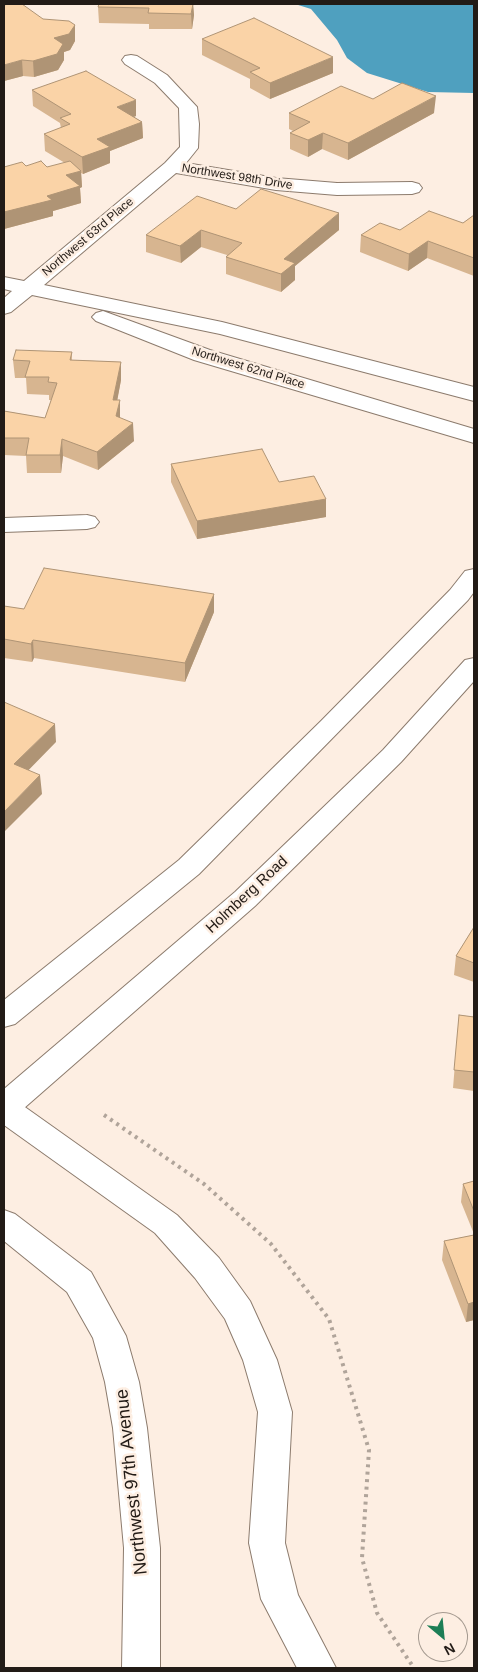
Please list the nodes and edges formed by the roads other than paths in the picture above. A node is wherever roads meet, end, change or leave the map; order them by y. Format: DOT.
graph roads {
  1 [pos="131,60"];
  2 [pos="172,167"];
  3 [pos="412,188"];
  4 [pos="4,283"];
  5 [pos="27,287"];
  6 [pos="4,308"];
  7 [pos="474,394"];
  8 [pos="474,436"];
  9 [pos="87,522"];
  10 [pos="4,525"];
  11 [pos="474,576"];
  12 [pos="474,666"];
  13 [pos="4,1016"];
  14 [pos="4,1108"];
  15 [pos="4,1223"];
  16 [pos="141,1668"];
  17 [pos="317,1668"];
  1 -- 2 [label="street, Northwest 98th Drive"];
  2 -- 3 [label="street, Northwest 98th Drive"];
  2 -- 5 [label="street, Northwest 63rd Place"];
  4 -- 5 [label="street, Northwest 62nd Place"];
  5 -- 6 [label="street, Northwest 63rd Place"];
  5 -- 7 [label="street, Northwest 62nd Place"];
  5 -- 8 [label="street, Northwest 62nd Place"];
  9 -- 10 [label="street"];
  11 -- 13 [label="street"];
  12 -- 14 [label="street, Holmberg Road"];
  14 -- 17 [label="street"];
  15 -- 16 [label="street, Northwest 97th Avenue"];
}
